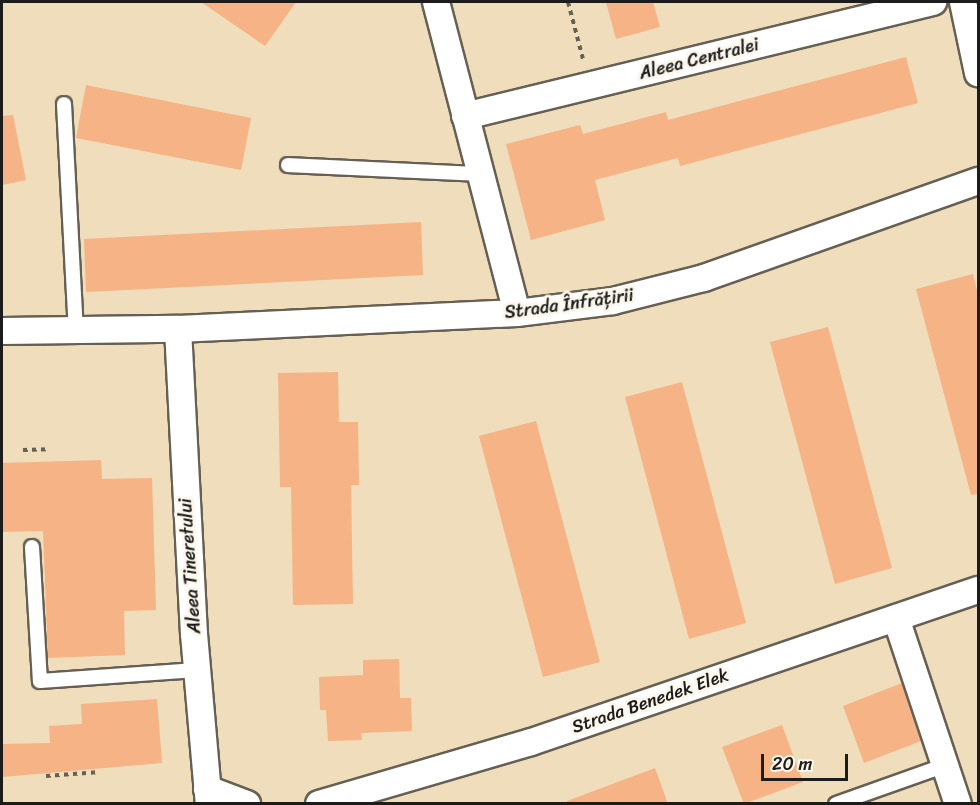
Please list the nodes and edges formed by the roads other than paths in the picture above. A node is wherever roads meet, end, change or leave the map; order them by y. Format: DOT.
graph roads {
  1 [pos="436,2"];
  2 [pos="933,2"];
  3 [pos="963,2"];
  4 [pos="978,73"];
  5 [pos="64,104"];
  6 [pos="465,116"];
  7 [pos="288,165"];
  8 [pos="480,174"];
  9 [pos="978,181"];
  10 [pos="517,313"];
  11 [pos="178,329"];
  12 [pos="2,331"];
  13 [pos="76,331"];
  14 [pos="32,547"];
  15 [pos="978,590"];
  16 [pos="896,618"];
  17 [pos="197,670"];
  18 [pos="946,765"];
  19 [pos="208,796"];
  20 [pos="247,804"];
  21 [pos="319,804"];
  22 [pos="836,804"];
  23 [pos="958,804"];
  1 -- 6 [label="street"];
  2 -- 6 [label="street, Aleea Centralei"];
  3 -- 4 [label="street"];
  5 -- 13 [label="lane"];
  6 -- 8 [label="street"];
  7 -- 8 [label="lane"];
  8 -- 10 [label="street"];
  9 -- 10 [label="street, Strada Înfrățirii"];
  10 -- 11 [label="street, Strada Înfrățirii"];
  11 -- 13 [label="street, Strada Înfrățirii"];
  11 -- 17 [label="street, Aleea Tineretului"];
  12 -- 13 [label="street, Strada Înfrățirii"];
  14 -- 17 [label="lane"];
  15 -- 16 [label="street, Strada Benedek Elek"];
  16 -- 18 [label="street"];
  16 -- 21 [label="street, Strada Benedek Elek"];
  17 -- 19 [label="street, Aleea Tineretului"];
  18 -- 22 [label="lane"];
  18 -- 23 [label="street"];
  19 -- 20 [label="street"];
}
